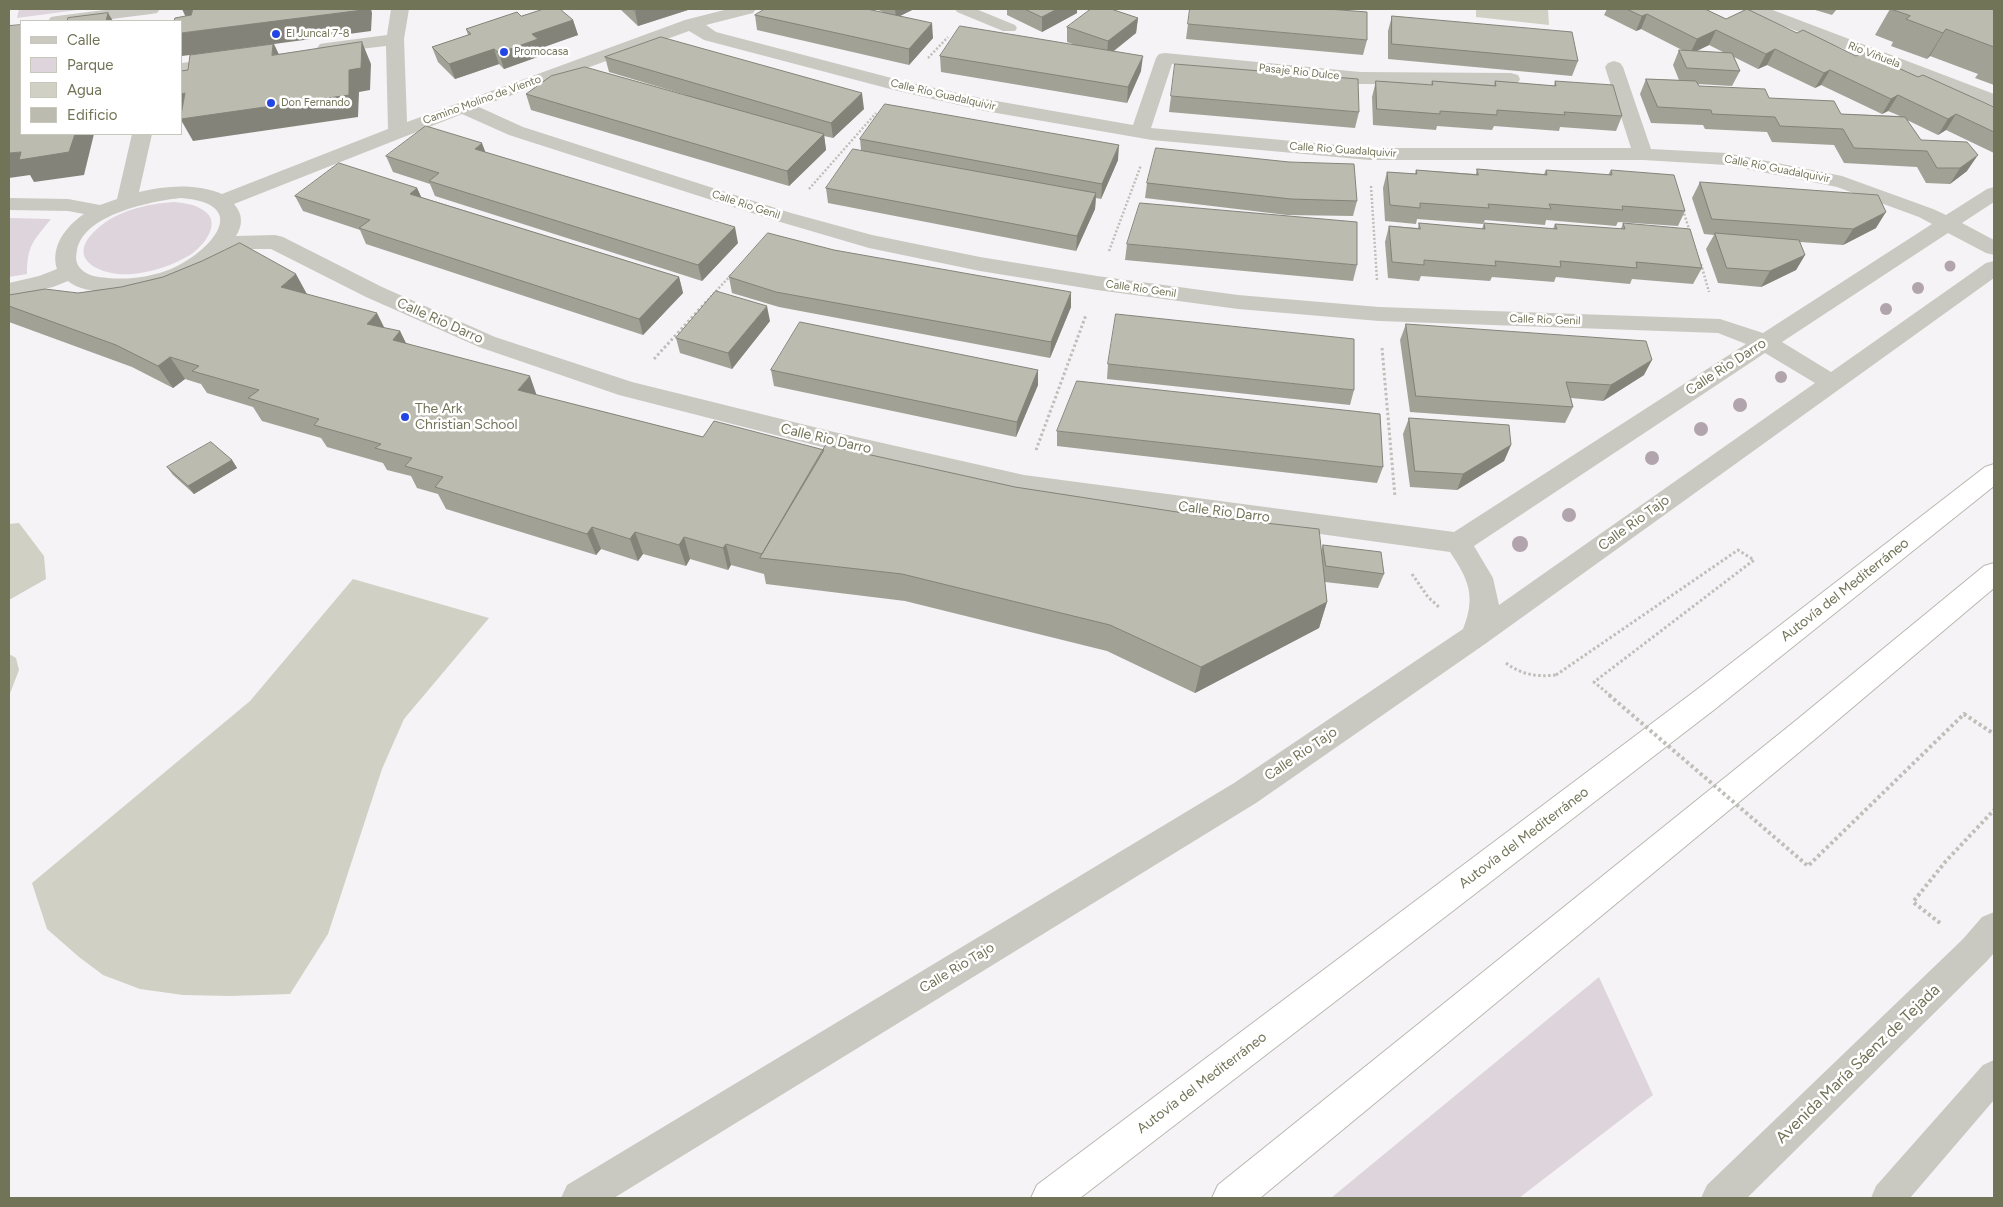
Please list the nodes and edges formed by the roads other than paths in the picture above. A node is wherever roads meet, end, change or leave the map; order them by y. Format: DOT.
graph roads {
  1 [pos="400,9"];
  2 [pos="747,9"];
  3 [pos="963,9"];
  4 [pos="1755,9"];
  5 [pos="161,11"];
  6 [pos="67,20"];
  7 [pos="691,24"];
  8 [pos="1009,28"];
  9 [pos="395,38"];
  10 [pos="314,50"];
  11 [pos="238,61"];
  12 [pos="1614,67"];
  13 [pos="182,69"];
  14 [pos="1511,79"];
  15 [pos="1994,100"];
  16 [pos="462,107"];
  17 [pos="398,132"];
  18 [pos="1140,132"];
  19 [pos="142,135"];
  20 [pos="1643,154"];
  21 [pos="1994,193"];
  22 [pos="126,202"];
  23 [pos="222,202"];
  24 [pos="9,204"];
  25 [pos="103,212"];
  26 [pos="1946,224"];
  27 [pos="222,243"];
  28 [pos="1994,248"];
  29 [pos="1994,268"];
  30 [pos="69,272"];
  31 [pos="9,290"];
  32 [pos="1764,342"];
  33 [pos="1831,382"];
  34 [pos="1994,473"];
  35 [pos="1458,543"];
  36 [pos="1994,572"];
  37 [pos="1475,636"];
  38 [pos="1985,939"];
  39 [pos="1994,1076"];
  40 [pos="580,1198"];
  41 [pos="1050,1198"];
  42 [pos="1231,1198"];
  43 [pos="1720,1198"];
  44 [pos="1888,1198"];
  1 -- 9 [label="street"];
  2 -- 7 [label="street, Camino Molino de Viento"];
  3 -- 8 [label="lane"];
  4 -- 15 [label="street, Rio Viñuela"];
  5 -- 6 [label="street"];
  7 -- 16 [label="street, Camino Molino de Viento"];
  7 -- 18 [label="street, Calle Rio Guadalquivir"];
  9 -- 10 [label="street"];
  9 -- 17 [label="street"];
  11 -- 13 [label="street"];
  12 -- 20 [label="street"];
  14 -- 18 [label="street, Pasaje Rio Dulce"];
  16 -- 17 [label="street, Camino Molino de Viento"];
  16 -- 32 [label="street, Calle Rio Genil"];
  17 -- 23 [label="street, Camino Molino de Viento"];
  18 -- 20 [label="street, Calle Rio Guadalquivir"];
  19 -- 22 [label="street"];
  20 -- 26 [label="street, Calle Rio Guadalquivir"];
  21 -- 26 [label="street, Calle Rio Darro"];
  22 -- 23 [label="street"];
  22 -- 25 [label="street"];
  23 -- 27 [label="street"];
  24 -- 25 [label="street"];
  25 -- 30 [label="street"];
  26 -- 28 [label="street, Calle Rio Guadalquivir"];
  26 -- 32 [label="street, Calle Rio Darro"];
  27 -- 30 [label="street"];
  27 -- 35 [label="street, Calle Rio Darro"];
  29 -- 33 [label="street, Calle Rio Tajo"];
  30 -- 31 [label="street"];
  32 -- 33 [label="street, Calle Rio Genil"];
  32 -- 35 [label="street, Calle Rio Darro"];
  33 -- 37 [label="street, Calle Rio Tajo"];
  34 -- 41 [label="highway, Autovía del Mediterráneo"];
  35 -- 37 [label="street"];
  36 -- 42 [label="highway"];
  37 -- 40 [label="street, Calle Rio Tajo"];
  38 -- 43 [label="street, Avenida María Sáenz de Tejada"];
  39 -- 44 [label="lane"];
}
